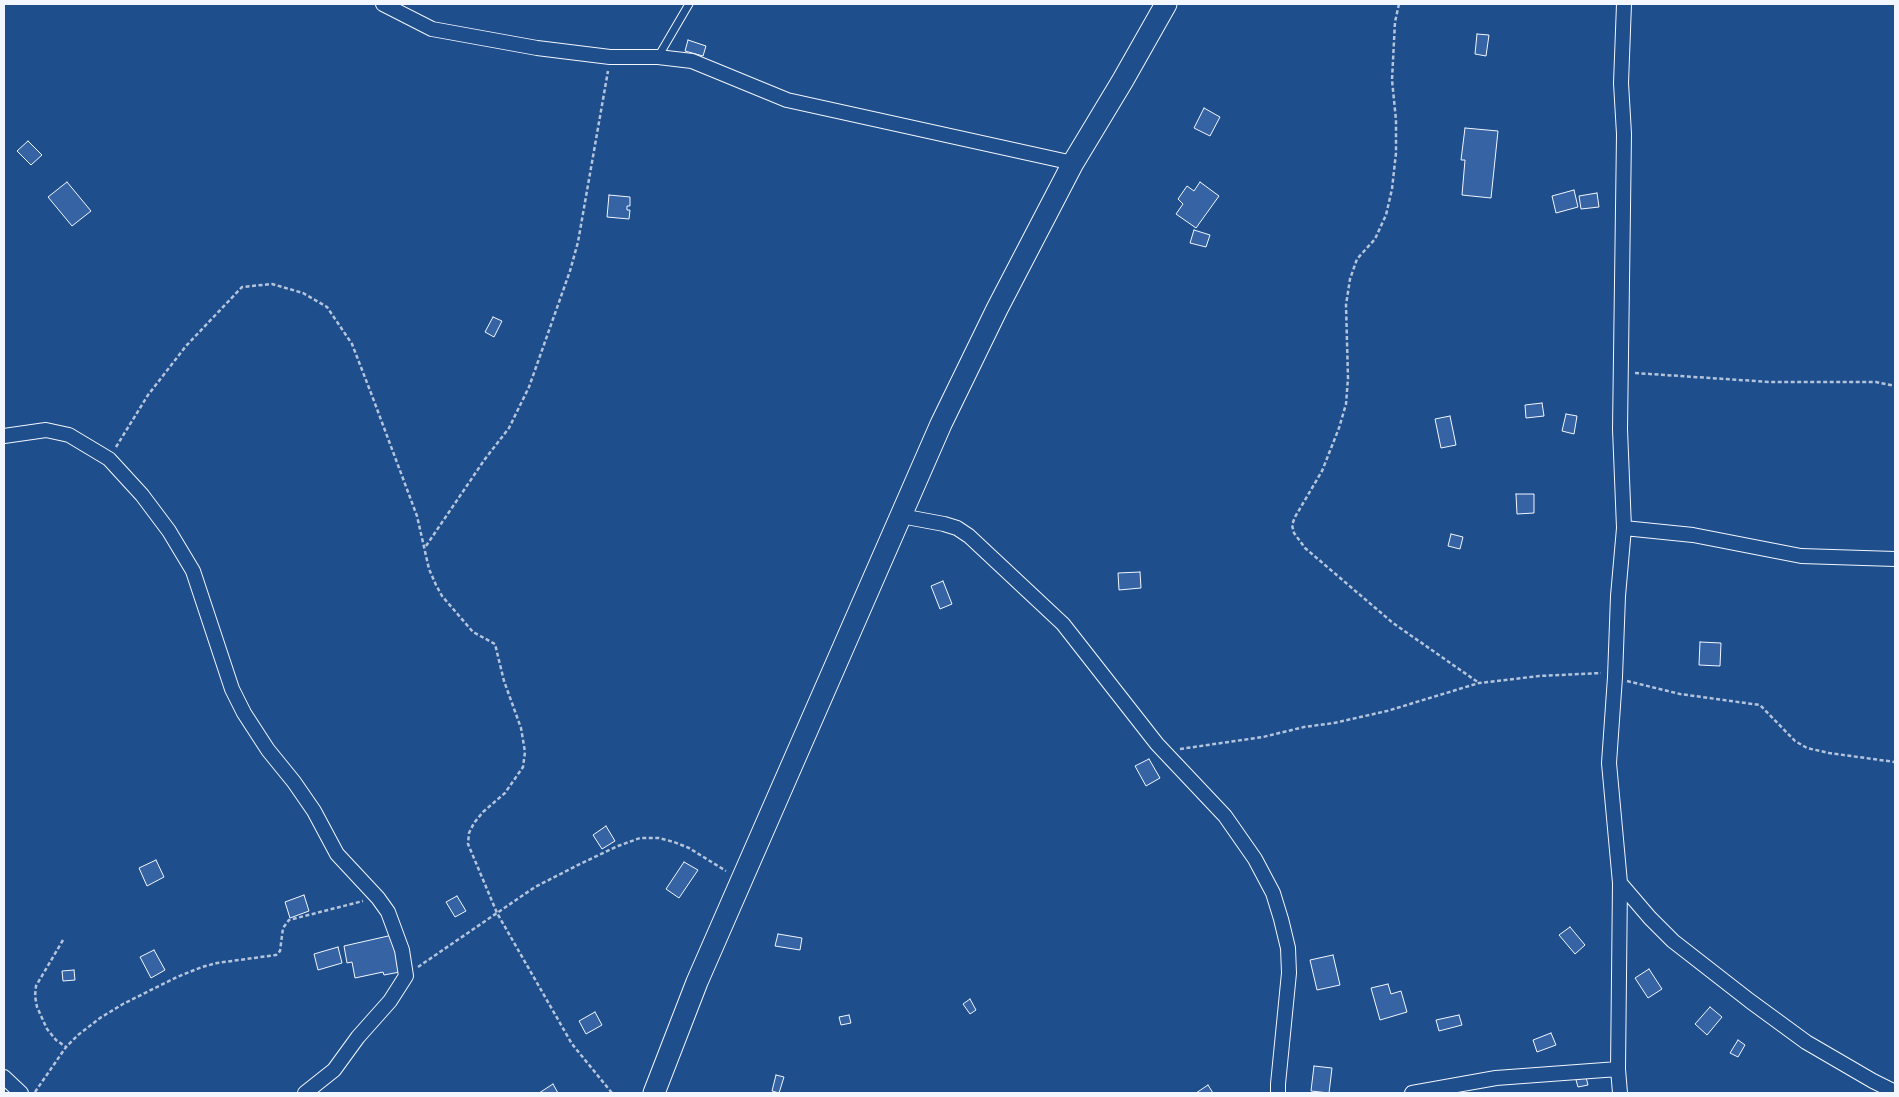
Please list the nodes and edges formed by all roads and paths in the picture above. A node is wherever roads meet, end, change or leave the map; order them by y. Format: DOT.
graph roads {
  1 [pos="383,4"];
  2 [pos="689,4"];
  3 [pos="1166,4"];
  4 [pos="1399,4"];
  5 [pos="1624,4"];
  6 [pos="610,57"];
  7 [pos="658,57"];
  8 [pos="1072,163"];
  9 [pos="1622,372"];
  10 [pos="1895,386"];
  11 [pos="4,436"];
  12 [pos="109,459"];
  13 [pos="901,516"];
  14 [pos="1624,528"];
  15 [pos="425,546"];
  16 [pos="1895,559"];
  17 [pos="1615,674"];
  18 [pos="1478,682"];
  19 [pos="1164,751"];
  20 [pos="1895,762"];
  21 [pos="741,882"];
  22 [pos="1620,883"];
  23 [pos="378,898"];
  24 [pos="497,913"];
  25 [pos="63,940"];
  26 [pos="406,976"];
  27 [pos="66,1047"];
  28 [pos="1618,1069"];
  29 [pos="4,1077"];
  30 [pos="1895,1092"];
  31 [pos="21,1093"];
  32 [pos="34,1093"];
  33 [pos="304,1093"];
  34 [pos="612,1093"];
  35 [pos="654,1093"];
  36 [pos="1278,1093"];
  37 [pos="1412,1093"];
  38 [pos="1620,1093"];
  1 -- 6 [label="street"];
  2 -- 7 [label="lane"];
  3 -- 8 [label="main road"];
  4 -- 18 [label="path"];
  5 -- 9 [label="street"];
  6 -- 7 [label="street"];
  6 -- 15 [label="path"];
  7 -- 8 [label="street"];
  8 -- 13 [label="main road"];
  9 -- 10 [label="path"];
  9 -- 14 [label="street"];
  11 -- 12 [label="street"];
  12 -- 15 [label="path"];
  12 -- 23 [label="street"];
  13 -- 19 [label="street"];
  13 -- 21 [label="main road"];
  14 -- 16 [label="street"];
  14 -- 17 [label="street"];
  15 -- 24 [label="path"];
  17 -- 18 [label="path"];
  17 -- 20 [label="path"];
  17 -- 22 [label="street"];
  18 -- 19 [label="path"];
  19 -- 36 [label="street"];
  21 -- 24 [label="path"];
  21 -- 35 [label="main road"];
  22 -- 28 [label="street"];
  22 -- 30 [label="street"];
  23 -- 26 [label="street"];
  23 -- 27 [label="path"];
  24 -- 26 [label="path"];
  24 -- 34 [label="path"];
  25 -- 27 [label="path"];
  26 -- 33 [label="street"];
  27 -- 32 [label="path"];
  28 -- 37 [label="street"];
  28 -- 38 [label="street"];
  29 -- 31 [label="street"];
}
